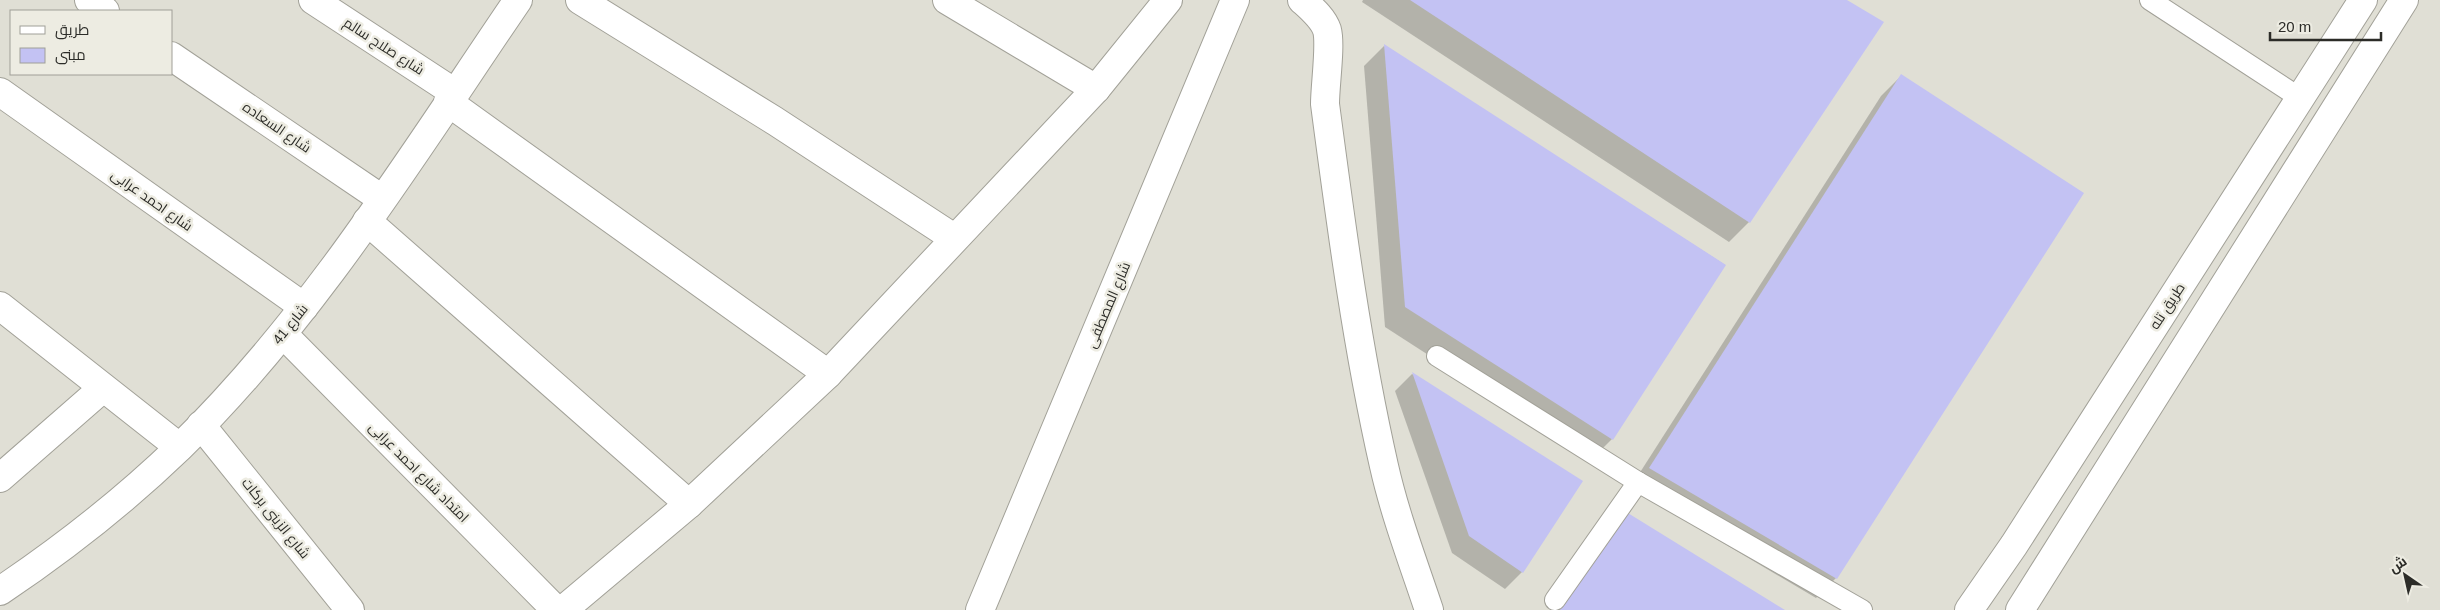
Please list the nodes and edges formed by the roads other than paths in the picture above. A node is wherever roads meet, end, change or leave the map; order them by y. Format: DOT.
graph roads {
  1 [pos="89,0"];
  2 [pos="313,0"];
  3 [pos="518,0"];
  4 [pos="580,0"];
  5 [pos="947,0"];
  6 [pos="1168,0"];
  7 [pos="1235,0"];
  8 [pos="1302,0"];
  9 [pos="2150,0"];
  10 [pos="2363,0"];
  11 [pos="2404,0"];
  12 [pos="104,10"];
  13 [pos="2342,32"];
  14 [pos="2373,50"];
  15 [pos="172,57"];
  16 [pos="1096,89"];
  17 [pos="0,92"];
  18 [pos="451,98"];
  19 [pos="2300,98"];
  20 [pos="382,199"];
  21 [pos="367,221"];
  22 [pos="954,238"];
  23 [pos="304,307"];
  24 [pos="5,318"];
  25 [pos="282,334"];
  26 [pos="1436,356"];
  27 [pos="828,374"];
  28 [pos="104,388"];
  29 [pos="201,425"];
  30 [pos="179,448"];
  31 [pos="0,478"];
  32 [pos="1638,482"];
  33 [pos="689,504"];
  34 [pos="0,591"];
  35 [pos="1555,600"];
  36 [pos="350,610"];
  37 [pos="556,610"];
  38 [pos="562,610"];
  39 [pos="980,610"];
  40 [pos="1429,610"];
  41 [pos="1862,610"];
  42 [pos="1969,610"];
  43 [pos="2020,610"];
  1 -- 12 [label="street"];
  2 -- 18 [label="street, شارع صلاح سالم"];
  3 -- 18 [label="street, شارع 41"];
  4 -- 22 [label="street"];
  5 -- 16 [label="street"];
  6 -- 16 [label="street"];
  7 -- 39 [label="street, شارع المصطفى"];
  8 -- 40 [label="street"];
  9 -- 19 [label="lane"];
  10 -- 13 [label="street, طريق تله"];
  11 -- 14 [label="street"];
  13 -- 14 [label="street"];
  13 -- 19 [label="street, طريق تله"];
  14 -- 43 [label="street"];
  15 -- 20 [label="street, شارع السعاده"];
  16 -- 22 [label="street"];
  17 -- 23 [label="street, شارع احمد عرابى"];
  18 -- 20 [label="street, شارع 41"];
  18 -- 27 [label="street, شارع صلاح سالم"];
  19 -- 42 [label="street, طريق تله"];
  20 -- 21 [label="street, شارع 41"];
  21 -- 23 [label="street, شارع 41"];
  21 -- 33 [label="street"];
  22 -- 27 [label="street"];
  23 -- 25 [label="street, شارع 41"];
  24 -- 28 [label="street"];
  25 -- 29 [label="street, شارع 41"];
  25 -- 37 [label="street, امتداد شارع احمد عرابى"];
  26 -- 32 [label="lane"];
  27 -- 33 [label="street"];
  28 -- 30 [label="street"];
  28 -- 31 [label="street"];
  29 -- 30 [label="street, شارع 41"];
  29 -- 36 [label="street, شارع الزينى بركات"];
  30 -- 34 [label="street, شارع 41"];
  32 -- 35 [label="lane"];
  32 -- 41 [label="lane"];
  33 -- 38 [label="street"];
}
